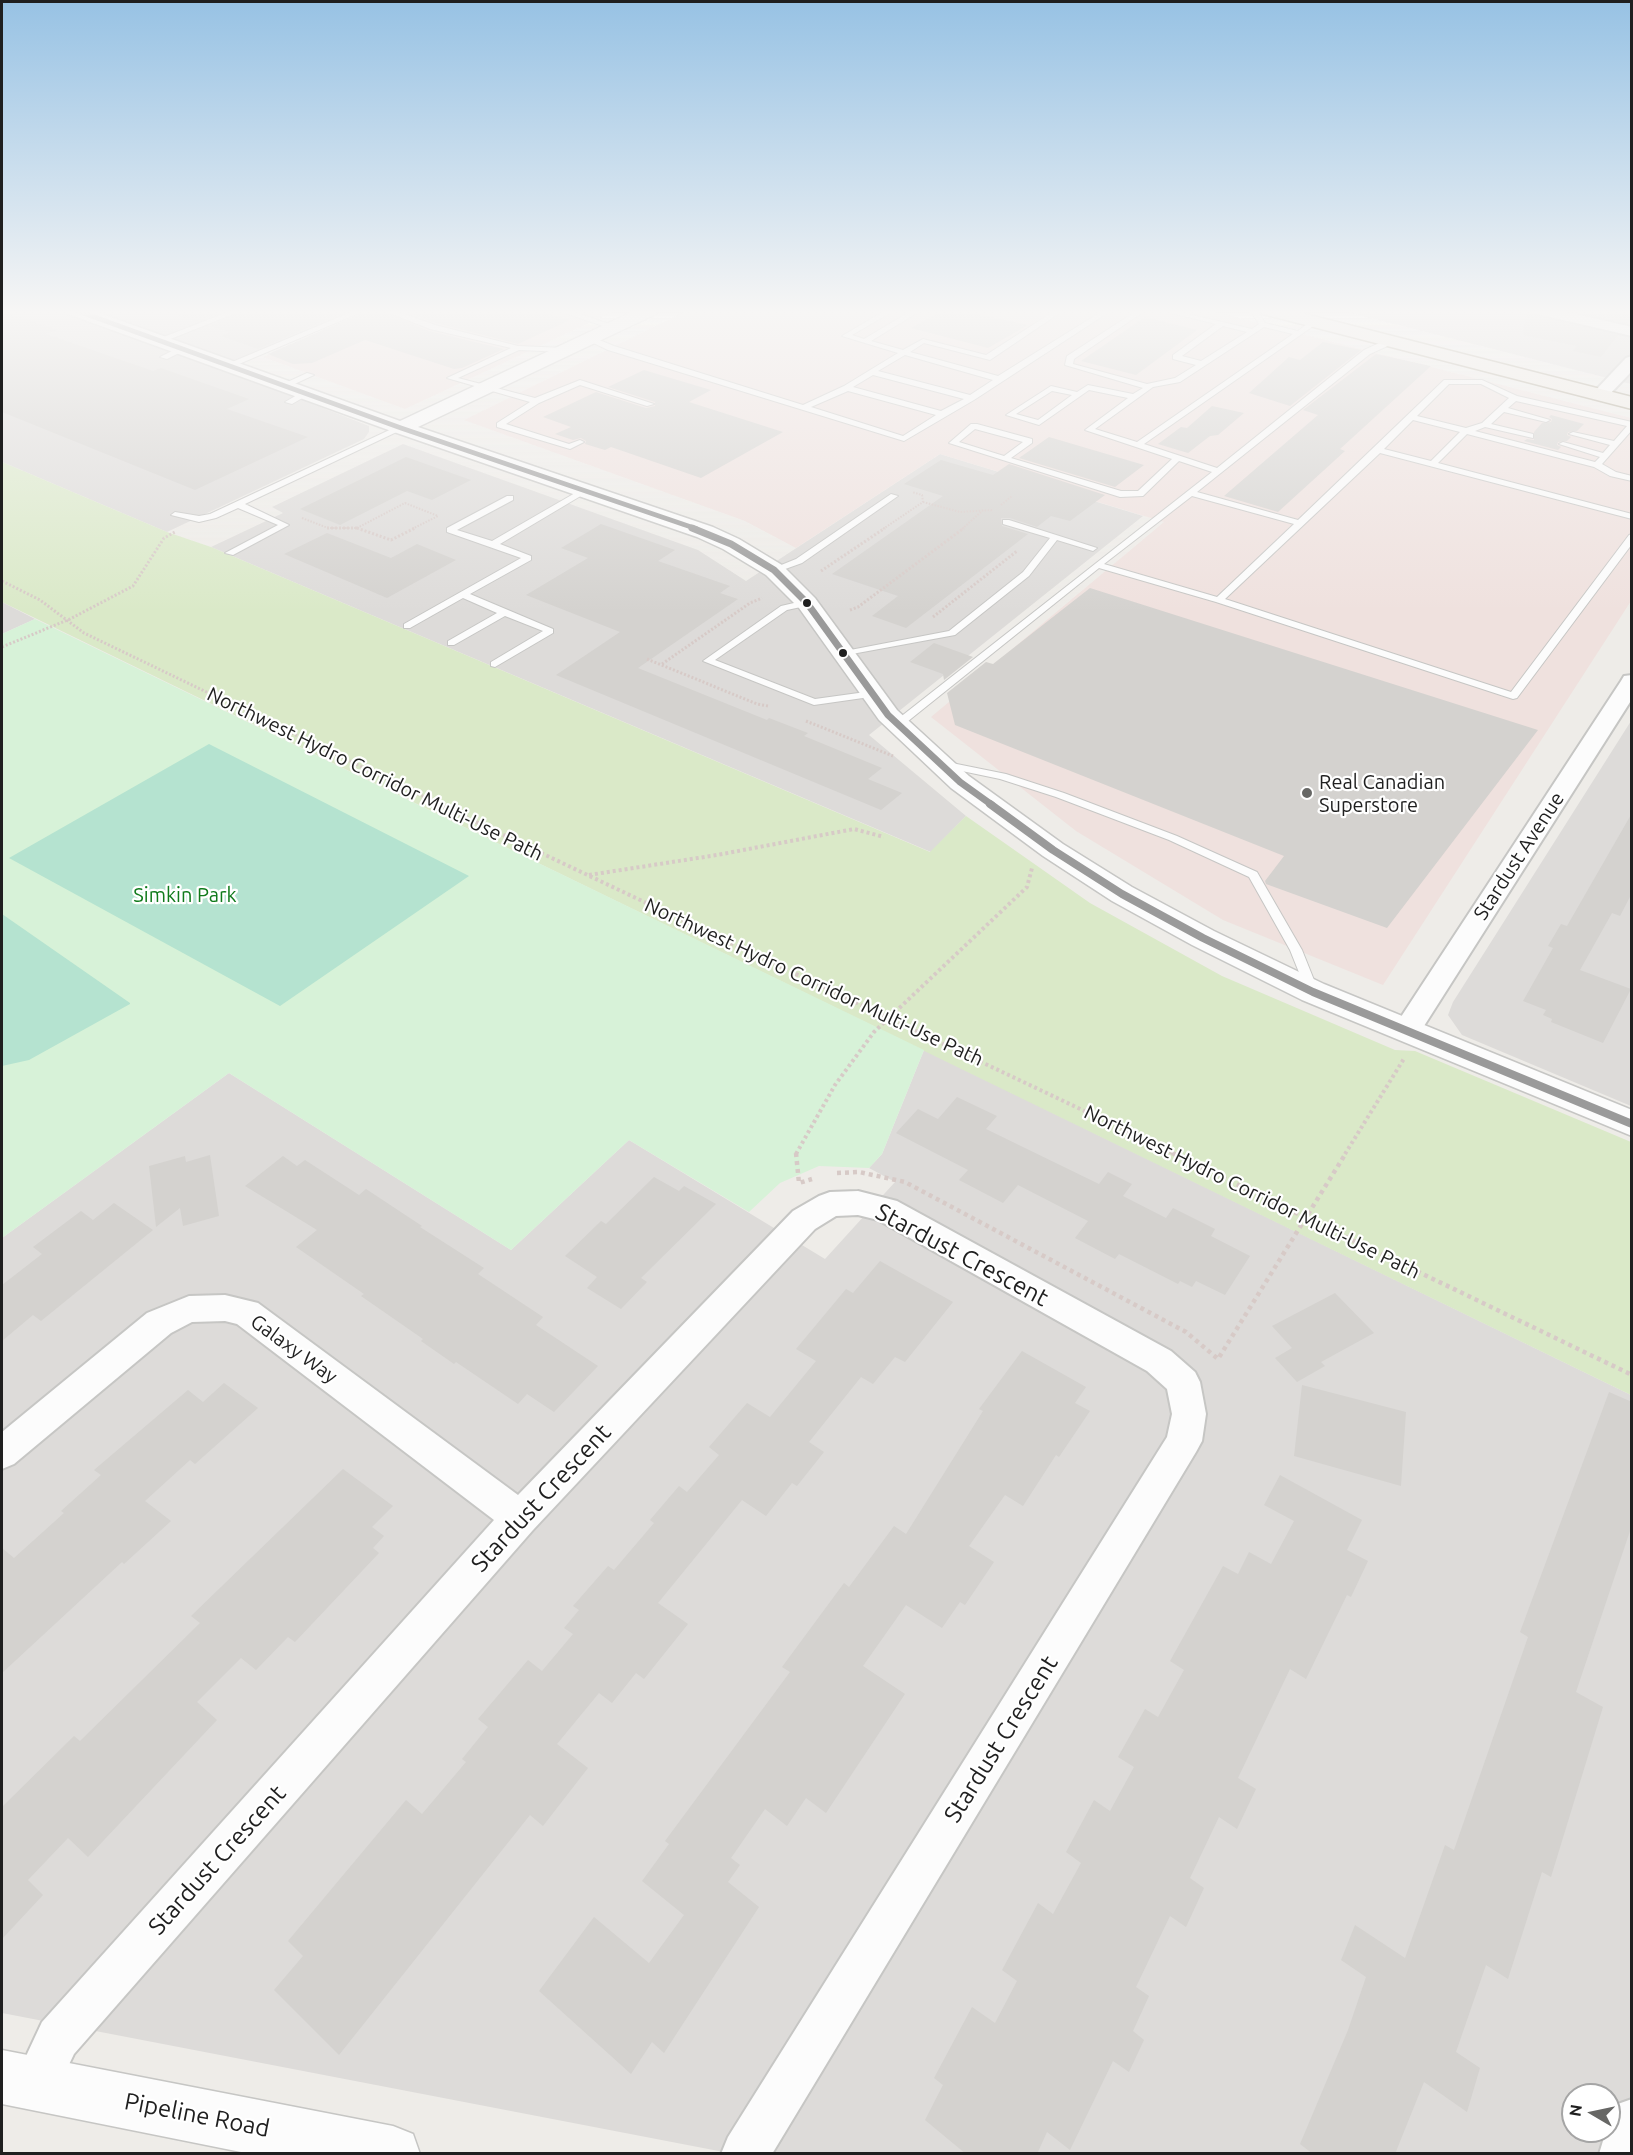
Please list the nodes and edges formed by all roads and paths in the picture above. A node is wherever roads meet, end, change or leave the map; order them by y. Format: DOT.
graph roads {
  1 [pos="355,411"];
  2 [pos="438,411"];
  3 [pos="522,411"];
  4 [pos="812,411"];
  5 [pos="929,411"];
  6 [pos="948,411"];
  7 [pos="1017,411"];
  8 [pos="1055,411"];
  9 [pos="1116,411"];
  10 [pos="1187,411"];
  11 [pos="1294,411"];
  12 [pos="1419,411"];
  13 [pos="1568,411"];
  14 [pos="1500,412"];
  15 [pos="942,414"];
  16 [pos="1413,417"];
  17 [pos="1543,423"];
  18 [pos="1485,425"];
  19 [pos="1631,425"];
  20 [pos="401,428"];
  21 [pos="1465,431"];
  22 [pos="1577,431"];
  23 [pos="1530,436"];
  24 [pos="1618,441"];
  25 [pos="580,442"];
  26 [pos="1563,444"];
  27 [pos="1138,445"];
  28 [pos="1378,450"];
  29 [pos="1606,456"];
  30 [pos="1178,458"];
  31 [pos="1005,459"];
  32 [pos="1433,464"];
  33 [pos="1597,465"];
  34 [pos="1218,471"];
  35 [pos="1632,479"];
  36 [pos="585,491"];
  37 [pos="1191,493"];
  38 [pos="894,496"];
  39 [pos="1012,496"];
  40 [pos="510,498"];
  41 [pos="923,501"];
  42 [pos="237,504"];
  43 [pos="983,510"];
  44 [pos="1629,514"];
  45 [pos="175,515"];
  46 [pos="299,517"];
  47 [pos="199,519"];
  48 [pos="1006,522"];
  49 [pos="1302,524"];
  50 [pos="357,528"];
  51 [pos="1041,532"];
  52 [pos="1055,537"];
  53 [pos="1632,537"];
  54 [pos="493,544"];
  55 [pos="1093,548"];
  56 [pos="230,553"];
  57 [pos="1097,565"];
  58 [pos="774,570"];
  59 [pos="2,581"];
  60 [pos="463,595"];
  61 [pos="771,595"];
  62 [pos="1219,600"];
  63 [pos="807,603"];
  64 [pos="850,610"];
  65 [pos="505,612"];
  66 [pos="932,617"];
  67 [pos="66,621"];
  68 [pos="407,626"];
  69 [pos="451,643"];
  70 [pos="2,647"];
  71 [pos="845,654"];
  72 [pos="647,659"];
  73 [pos="495,664"];
  74 [pos="662,664"];
  75 [pos="1632,681"];
  76 [pos="873,693"];
  77 [pos="777,709"];
  78 [pos="798,718"];
  79 [pos="898,724"];
  80 [pos="903,756"];
  81 [pos="942,764"];
  82 [pos="884,837"];
  83 [pos="1036,837"];
  84 [pos="589,875"];
  85 [pos="1313,992"];
  86 [pos="890,1018"];
  87 [pos="1413,1033"];
  88 [pos="1632,1124"];
  89 [pos="799,1183"];
  90 [pos="1306,1218"];
  91 [pos="1218,1359"];
  92 [pos="1632,1375"];
  93 [pos="2,1453"];
  94 [pos="520,1518"];
  95 [pos="19,2080"];
  96 [pos="1632,2122"];
  97 [pos="393,2154"];
  98 [pos="745,2154"];
  99 [pos="1623,2154"];
  1 -- 20 [label="street"];
  2 -- 20 [label="street"];
  3 -- 25 [label="lane"];
  4 -- 15 [label="lane"];
  5 -- 15 [label="lane"];
  6 -- 15 [label="lane"];
  7 -- 8 [label="lane"];
  9 -- 27 [label="lane"];
  10 -- 27 [label="lane"];
  11 -- 34 [label="lane"];
  12 -- 16 [label="lane"];
  13 -- 19 [label="lane"];
  14 -- 17 [label="lane"];
  14 -- 18 [label="lane"];
  16 -- 21 [label="lane"];
  16 -- 28 [label="lane"];
  18 -- 21 [label="lane"];
  18 -- 23 [label="lane"];
  19 -- 24 [label="lane"];
  20 -- 36 [label="street"];
  20 -- 42 [label="lane"];
  21 -- 32 [label="lane"];
  21 -- 33 [label="lane"];
  22 -- 24 [label="lane"];
  24 -- 29 [label="lane"];
  26 -- 29 [label="lane"];
  27 -- 30 [label="lane"];
  28 -- 32 [label="lane"];
  28 -- 49 [label="lane"];
  29 -- 33 [label="lane"];
  30 -- 31 [label="lane"];
  30 -- 34 [label="lane"];
  31 -- 31 [label="lane"];
  32 -- 44 [label="lane"];
  33 -- 35 [label="lane"];
  34 -- 37 [label="lane"];
  36 -- 54 [label="lane"];
  36 -- 58 [label="street"];
  37 -- 49 [label="lane"];
  37 -- 57 [label="lane"];
  38 -- 58 [label="lane"];
  39 -- 43 [label="path"];
  40 -- 54 [label="lane"];
  41 -- 43 [label="path"];
  42 -- 47 [label="lane"];
  42 -- 56 [label="lane"];
  43 -- 64 [label="path"];
  45 -- 47 [label="lane"];
  46 -- 50 [label="path"];
  47 -- 67 [label="path"];
  48 -- 51 [label="lane"];
  49 -- 62 [label="lane"];
  50 -- 50 [label="path"];
  51 -- 52 [label="lane"];
  51 -- 66 [label="path"];
  52 -- 55 [label="lane"];
  52 -- 71 [label="lane"];
  53 -- 62 [label="lane"];
  54 -- 60 [label="lane"];
  57 -- 62 [label="lane"];
  57 -- 79 [label="lane"];
  58 -- 63 [label="street"];
  59 -- 67 [label="path, Northwest Hydro Corridor Multi-Use Path"];
  60 -- 65 [label="lane"];
  60 -- 68 [label="lane"];
  61 -- 74 [label="path"];
  63 -- 71 [label="street"];
  63 -- 76 [label="lane"];
  65 -- 69 [label="lane"];
  65 -- 73 [label="lane"];
  67 -- 70 [label="path"];
  67 -- 84 [label="path, Northwest Hydro Corridor Multi-Use Path"];
  71 -- 76 [label="street"];
  72 -- 74 [label="path"];
  74 -- 77 [label="path"];
  75 -- 87 [label="street, Stardust Avenue"];
  76 -- 79 [label="street"];
  78 -- 80 [label="path"];
  79 -- 81 [label="street"];
  81 -- 83 [label="street"];
  81 -- 85 [label="lane"];
  82 -- 84 [label="path"];
  83 -- 85 [label="street"];
  83 -- 86 [label="path"];
  84 -- 86 [label="path, Northwest Hydro Corridor Multi-Use Path"];
  85 -- 87 [label="street"];
  86 -- 89 [label="path"];
  86 -- 90 [label="path, Northwest Hydro Corridor Multi-Use Path"];
  87 -- 88 [label="street"];
  87 -- 90 [label="path"];
  90 -- 91 [label="path"];
  90 -- 92 [label="path, Northwest Hydro Corridor Multi-Use Path"];
  93 -- 94 [label="street, Galaxy Way"];
  94 -- 95 [label="street, Stardust Crescent"];
  94 -- 98 [label="street, Stardust Crescent"];
  95 -- 97 [label="street, Pipeline Road"];
  96 -- 99 [label="street"];
}
